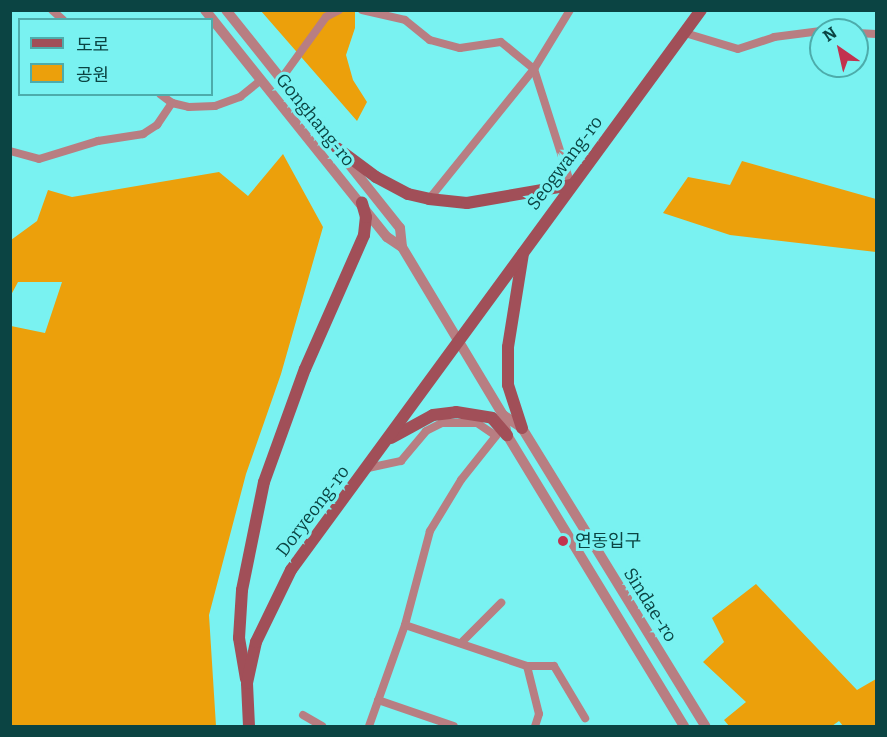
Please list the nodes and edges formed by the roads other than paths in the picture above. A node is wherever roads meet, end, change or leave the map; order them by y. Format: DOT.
graph roads {
  1 [pos="226,10"];
  2 [pos="339,10"];
  3 [pos="362,10"];
  4 [pos="570,10"];
  5 [pos="701,10"];
  6 [pos="213,20"];
  7 [pos="685,33"];
  8 [pos="809,33"];
  9 [pos="534,69"];
  10 [pos="281,79"];
  11 [pos="261,80"];
  12 [pos="163,96"];
  13 [pos="172,103"];
  14 [pos="337,148"];
  15 [pos="10,151"];
  16 [pos="571,185"];
  17 [pos="429,199"];
  18 [pos="362,203"];
  19 [pos="402,247"];
  20 [pos="524,248"];
  21 [pos="459,338"];
  22 [pos="503,415"];
  23 [pos="522,428"];
  24 [pos="507,435"];
  25 [pos="387,440"];
  26 [pos="368,468"];
  27 [pos="501,603"];
  28 [pos="405,625"];
  29 [pos="461,643"];
  30 [pos="527,666"];
  31 [pos="247,683"];
  32 [pos="378,700"];
  33 [pos="303,715"];
  34 [pos="585,718"];
  35 [pos="249,726"];
  36 [pos="322,726"];
  37 [pos="369,726"];
  38 [pos="454,726"];
  39 [pos="534,726"];
  40 [pos="684,726"];
  41 [pos="705,726"];
  1 -- 10 [label="street, Gonghang-ro"];
  2 -- 10 [label="street"];
  3 -- 9 [label="street"];
  4 -- 9 [label="street"];
  5 -- 7 [label="main road, Seogwang-ro"];
  6 -- 11 [label="street, Gonghang-ro"];
  7 -- 8 [label="street"];
  7 -- 16 [label="main road, Seogwang-ro"];
  9 -- 16 [label="street"];
  9 -- 17 [label="street"];
  10 -- 14 [label="street, Gonghang-ro"];
  11 -- 13 [label="street"];
  11 -- 18 [label="street, Gonghang-ro"];
  12 -- 13 [label="street"];
  13 -- 15 [label="street"];
  14 -- 17 [label="main road"];
  14 -- 19 [label="street, Gonghang-ro"];
  16 -- 17 [label="main road"];
  16 -- 20 [label="main road, Seogwang-ro"];
  18 -- 19 [label="street, Gonghang-ro"];
  18 -- 31 [label="main road"];
  19 -- 21 [label="street, Gonghang-ro"];
  20 -- 21 [label="main road, Seogwang-ro"];
  20 -- 23 [label="main road"];
  21 -- 22 [label="street, Sindae-ro"];
  21 -- 25 [label="main road, Doryeong-ro"];
  22 -- 23 [label="street, Sindae-ro"];
  22 -- 24 [label="street, Sindae-ro"];
  23 -- 41 [label="street, Sindae-ro"];
  24 -- 25 [label="main road"];
  24 -- 40 [label="street, Sindae-ro"];
  25 -- 26 [label="main road, Doryeong-ro"];
  26 -- 28 [label="street"];
  26 -- 31 [label="main road, Doryeong-ro"];
  27 -- 29 [label="street"];
  28 -- 29 [label="street"];
  28 -- 32 [label="street"];
  29 -- 30 [label="street"];
  30 -- 34 [label="street"];
  30 -- 39 [label="street"];
  31 -- 35 [label="main road, Doryeong-ro"];
  32 -- 37 [label="street"];
  32 -- 38 [label="street"];
  33 -- 36 [label="street"];
}
